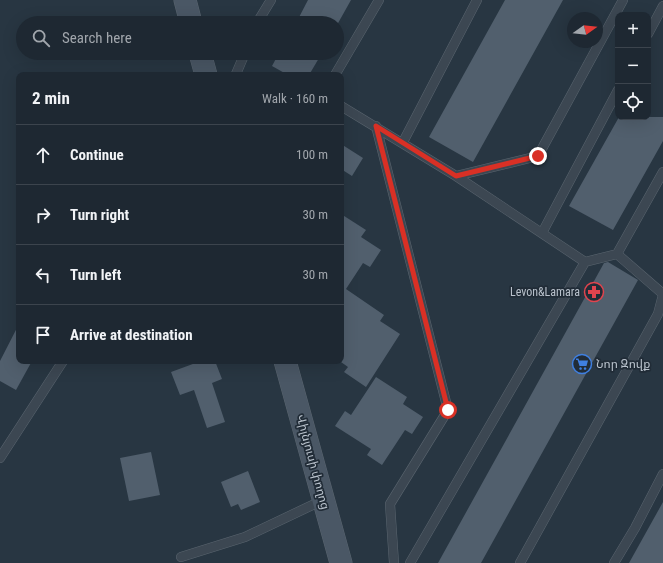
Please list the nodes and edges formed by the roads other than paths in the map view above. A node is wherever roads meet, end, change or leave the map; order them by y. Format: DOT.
graph roads {
  1 [pos="185,0"];
  2 [pos="271,0"];
  3 [pos="379,0"];
  4 [pos="477,0"];
  5 [pos="623,0"];
  6 [pos="663,6"];
  7 [pos="189,16"];
  8 [pos="261,16"];
  9 [pos="651,28"];
  10 [pos="202,60"];
  11 [pos="242,60"];
  12 [pos="344,60"];
  13 [pos="344,60"];
  14 [pos="205,72"];
  15 [pos="238,72"];
  16 [pos="337,72"];
  17 [pos="615,96"];
  18 [pos="344,108"];
  19 [pos="376,126"];
  20 [pos="402,142"];
  21 [pos="663,172"];
  22 [pos="456,176"];
  23 [pos="542,233"];
  24 [pos="617,254"];
  25 [pos="585,262"];
  26 [pos="663,294"];
  27 [pos="61,364"];
  28 [pos="286,364"];
  29 [pos="0,458"];
  30 [pos="663,474"];
  31 [pos="323,500"];
  32 [pos="181,557"];
  33 [pos="341,563"];
  34 [pos="394,563"];
  35 [pos="410,563"];
  36 [pos="520,563"];
  37 [pos="614,563"];
  1 -- 7 [label="street"];
  2 -- 8 [label="lane"];
  3 -- 13 [label="lane"];
  4 -- 20 [label="lane"];
  5 -- 22 [label="lane"];
  6 -- 9 [label="lane"];
  10 -- 14 [label="street"];
  11 -- 15 [label="lane"];
  12 -- 16 [label="lane"];
  17 -- 23 [label="lane"];
  18 -- 19 [label="lane"];
  19 -- 20 [label="lane"];
  19 -- 34 [label="lane"];
  20 -- 22 [label="lane"];
  21 -- 24 [label="lane"];
  22 -- 23 [label="lane"];
  23 -- 25 [label="lane"];
  24 -- 25 [label="lane"];
  24 -- 26 [label="lane"];
  25 -- 35 [label="lane"];
  26 -- 36 [label="lane"];
  27 -- 29 [label="lane"];
  28 -- 31 [label="street, Վիլնյուսի փողոց"];
  30 -- 37 [label="lane"];
  31 -- 32 [label="lane"];
  31 -- 33 [label="street, Վիլնյուսի փողոց"];
}
